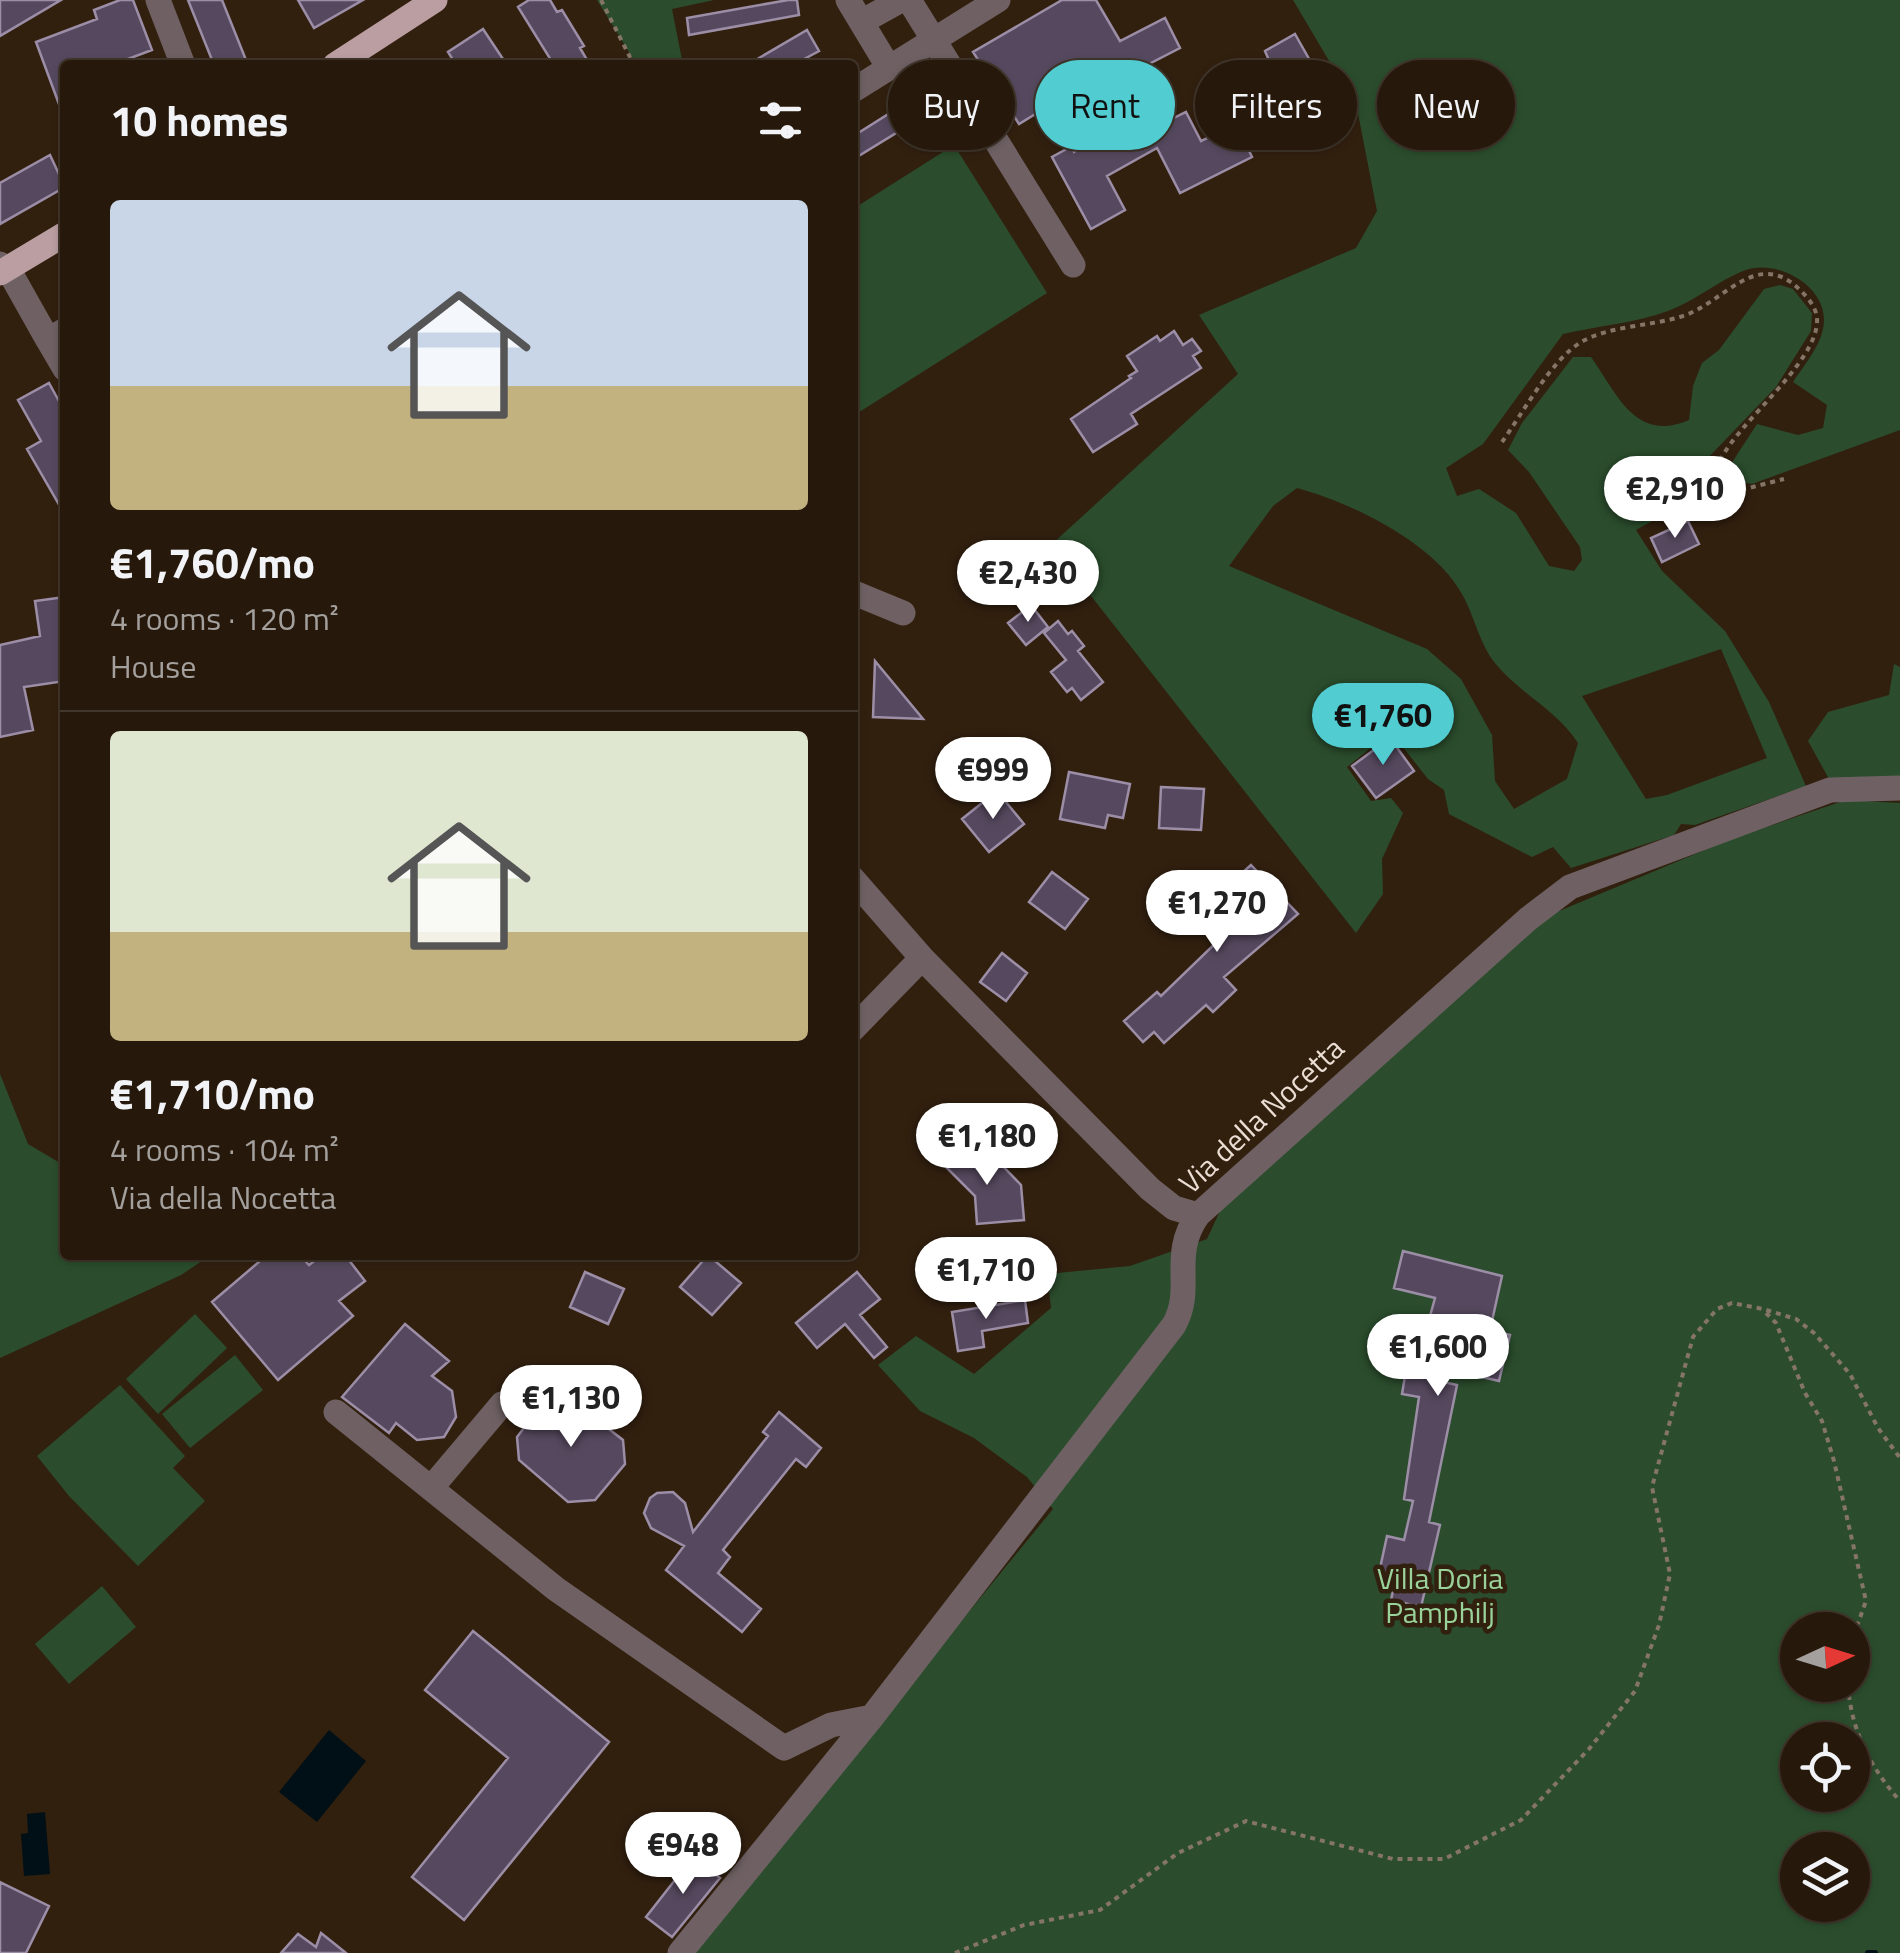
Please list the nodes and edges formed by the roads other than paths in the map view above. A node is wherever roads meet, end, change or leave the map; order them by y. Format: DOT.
graph roads {
  1 [pos="158,0"];
  2 [pos="435,0"];
  3 [pos="905,0"];
  4 [pos="998,0"];
  5 [pos="855,10"];
  6 [pos="934,40"];
  7 [pos="181,60"];
  8 [pos="343,60"];
  9 [pos="902,60"];
  10 [pos="888,66"];
  11 [pos="888,69"];
  12 [pos="858,87"];
  13 [pos="60,237"];
  14 [pos="1073,265"];
  15 [pos="3,269"];
  16 [pos="57,335"];
  17 [pos="858,594"];
  18 [pos="903,613"];
  19 [pos="1900,788"];
  20 [pos="858,885"];
  21 [pos="922,958"];
  22 [pos="858,1024"];
  23 [pos="1198,1216"];
  24 [pos="502,1404"];
  25 [pos="336,1412"];
  26 [pos="432,1487"];
  27 [pos="872,1718"];
  28 [pos="680,1953"];
  1 -- 7 [label="street"];
  2 -- 8 [label="main road"];
  3 -- 5 [label="street"];
  3 -- 6 [label="street"];
  4 -- 6 [label="street"];
  5 -- 10 [label="street"];
  6 -- 9 [label="street"];
  6 -- 14 [label="street"];
  11 -- 12 [label="street"];
  13 -- 15 [label="main road"];
  15 -- 16 [label="street"];
  17 -- 18 [label="street"];
  19 -- 23 [label="street, Via della Nocetta"];
  20 -- 21 [label="street"];
  21 -- 22 [label="street"];
  21 -- 23 [label="street"];
  23 -- 27 [label="street, Via della Nocetta"];
  24 -- 26 [label="street"];
  25 -- 26 [label="street"];
  26 -- 27 [label="street"];
  27 -- 28 [label="street, Via della Nocetta"];
}
